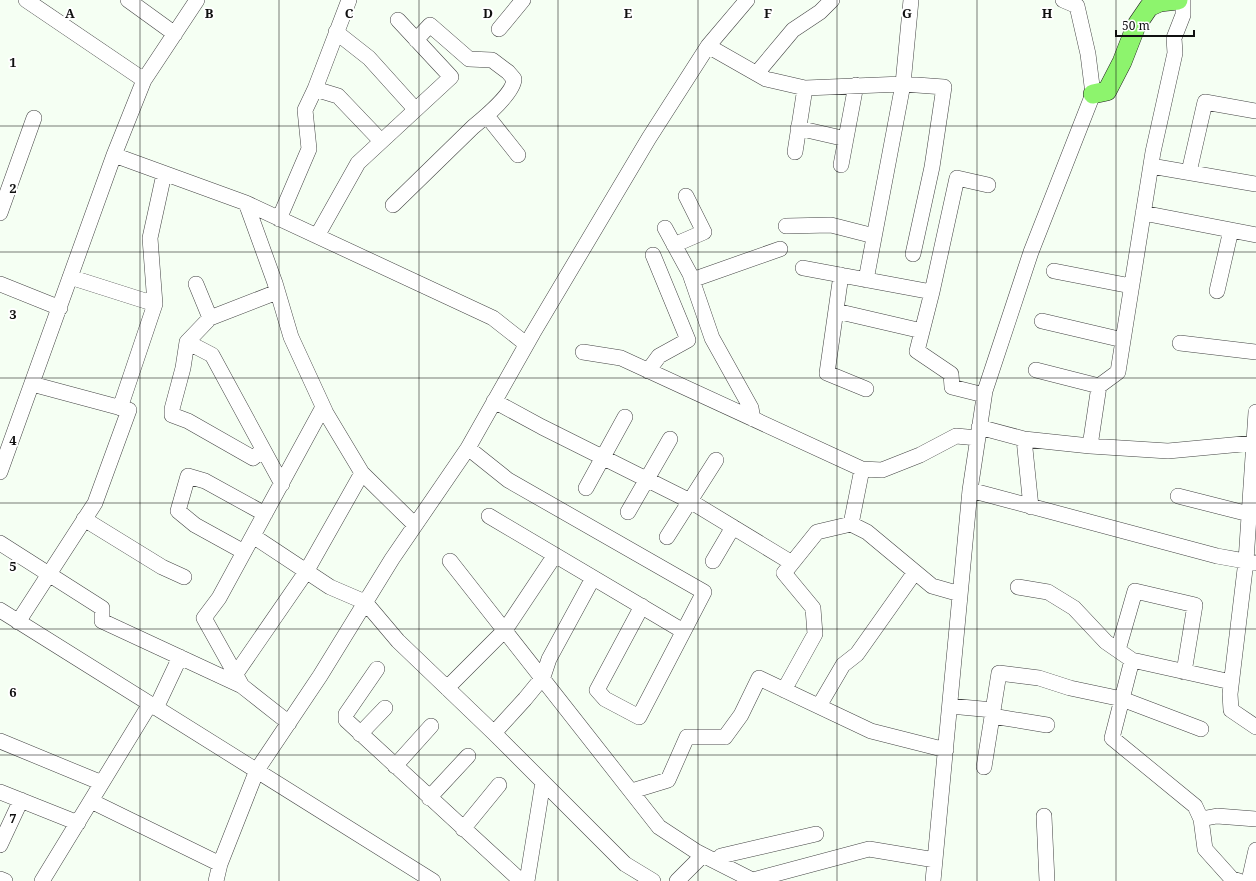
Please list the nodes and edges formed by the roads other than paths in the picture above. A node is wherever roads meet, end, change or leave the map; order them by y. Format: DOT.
graph roads {
  1 [pos="26,0"];
  2 [pos="128,0"];
  3 [pos="197,0"];
  4 [pos="349,0"];
  5 [pos="523,0"];
  6 [pos="747,0"];
  7 [pos="832,0"];
  8 [pos="911,0"];
  9 [pos="1063,0"];
  10 [pos="1178,0"];
  11 [pos="1183,0"];
  12 [pos="398,20"];
  13 [pos="499,29"];
  14 [pos="336,32"];
  15 [pos="175,34"];
  16 [pos="416,40"];
  17 [pos="708,46"];
  18 [pos="469,59"];
  19 [pos="757,73"];
  20 [pos="451,77"];
  21 [pos="144,80"];
  22 [pos="903,84"];
  23 [pos="856,85"];
  24 [pos="315,88"];
  25 [pos="805,88"];
  26 [pos="1093,94"];
  27 [pos="415,109"];
  28 [pos="1256,111"];
  29 [pos="487,116"];
  30 [pos="34,118"];
  31 [pos="798,128"];
  32 [pos="846,139"];
  33 [pos="381,141"];
  34 [pos="795,152"];
  35 [pos="114,155"];
  36 [pos="518,155"];
  37 [pos="841,165"];
  38 [pos="1151,166"];
  39 [pos="1189,172"];
  40 [pos="164,173"];
  41 [pos="5,181"];
  42 [pos="1256,184"];
  43 [pos="988,185"];
  44 [pos="686,196"];
  45 [pos="246,203"];
  46 [pos="393,205"];
  47 [pos="0,213"];
  48 [pos="1143,213"];
  49 [pos="278,219"];
  50 [pos="786,226"];
  51 [pos="665,228"];
  52 [pos="1231,230"];
  53 [pos="1256,235"];
  54 [pos="317,236"];
  55 [pos="874,236"];
  56 [pos="674,245"];
  57 [pos="780,249"];
  58 [pos="913,254"];
  59 [pos="653,255"];
  60 [pos="803,268"];
  61 [pos="1054,271"];
  62 [pos="841,275"];
  63 [pos="70,277"];
  64 [pos="692,280"];
  65 [pos="866,280"];
  66 [pos="0,284"];
  67 [pos="196,284"];
  68 [pos="1131,286"];
  69 [pos="1217,291"];
  70 [pos="277,292"];
  71 [pos="932,292"];
  72 [pos="155,304"];
  73 [pos="60,308"];
  74 [pos="836,311"];
  75 [pos="210,318"];
  76 [pos="1042,321"];
  77 [pos="922,330"];
  78 [pos="1123,340"];
  79 [pos="187,342"];
  80 [pos="1180,343"];
  81 [pos="526,344"];
  82 [pos="583,352"];
  83 [pos="1256,352"];
  84 [pos="1036,370"];
  85 [pos="648,371"];
  86 [pos="32,384"];
  87 [pos="1099,386"];
  88 [pos="866,389"];
  89 [pos="984,395"];
  90 [pos="494,401"];
  91 [pos="323,407"];
  92 [pos="120,408"];
  93 [pos="1256,412"];
  94 [pos="625,417"];
  95 [pos="753,419"];
  96 [pos="979,432"];
  97 [pos="1254,434"];
  98 [pos="670,439"];
  99 [pos="1024,439"];
  100 [pos="1090,446"];
  101 [pos="468,448"];
  102 [pos="263,450"];
  103 [pos="603,458"];
  104 [pos="716,460"];
  105 [pos="862,470"];
  106 [pos="0,472"];
  107 [pos="362,473"];
  108 [pos="647,479"];
  109 [pos="282,484"];
  110 [pos="586,488"];
  111 [pos="970,490"];
  112 [pos="1178,496"];
  113 [pos="690,501"];
  114 [pos="1031,507"];
  115 [pos="628,512"];
  116 [pos="265,514"];
  117 [pos="1249,514"];
  118 [pos="488,516"];
  119 [pos="84,518"];
  120 [pos="851,524"];
  121 [pos="415,526"];
  122 [pos="733,527"];
  123 [pos="253,536"];
  124 [pos="667,537"];
  125 [pos="0,543"];
  126 [pos="244,552"];
  127 [pos="555,556"];
  128 [pos="450,560"];
  129 [pos="713,561"];
  130 [pos="1251,562"];
  131 [pos="792,563"];
  132 [pos="306,572"];
  133 [pos="916,572"];
  134 [pos="49,574"];
  135 [pos="184,577"];
  136 [pos="593,578"];
  137 [pos="1018,586"];
  138 [pos="960,594"];
  139 [pos="365,602"];
  140 [pos="642,606"];
  141 [pos="0,610"];
  142 [pos="18,622"];
  143 [pos="505,630"];
  144 [pos="683,631"];
  145 [pos="1118,650"];
  146 [pos="180,657"];
  147 [pos="1132,660"];
  148 [pos="378,669"];
  149 [pos="1184,672"];
  150 [pos="543,677"];
  151 [pos="238,680"];
  152 [pos="1231,682"];
  153 [pos="447,688"];
  154 [pos="784,690"];
  155 [pos="1122,699"];
  156 [pos="153,706"];
  157 [pos="819,706"];
  158 [pos="950,706"];
  159 [pos="385,708"];
  160 [pos="992,713"];
  161 [pos="289,723"];
  162 [pos="1047,725"];
  163 [pos="431,726"];
  164 [pos="1256,727"];
  165 [pos="1201,729"];
  166 [pos="494,733"];
  167 [pos="360,734"];
  168 [pos="0,741"];
  169 [pos="946,750"];
  170 [pos="468,756"];
  171 [pos="395,766"];
  172 [pos="984,767"];
  173 [pos="257,770"];
  174 [pos="543,782"];
  175 [pos="102,783"];
  176 [pos="499,785"];
  177 [pos="632,791"];
  178 [pos="0,792"];
  179 [pos="429,798"];
  180 [pos="21,800"];
  181 [pos="91,801"];
  182 [pos="1044,816"];
  183 [pos="1256,819"];
  184 [pos="1201,820"];
  185 [pos="78,823"];
  186 [pos="463,829"];
  187 [pos="816,834"];
  188 [pos="0,845"];
  189 [pos="1256,850"];
  190 [pos="703,855"];
  191 [pos="935,860"];
  192 [pos="717,862"];
  193 [pos="220,864"];
  194 [pos="0,879"];
  195 [pos="4,881"];
  196 [pos="42,881"];
  197 [pos="216,881"];
  198 [pos="432,881"];
  199 [pos="521,881"];
  200 [pos="527,881"];
  201 [pos="653,881"];
  202 [pos="677,881"];
  203 [pos="754,881"];
  204 [pos="933,881"];
  205 [pos="1047,881"];
  206 [pos="1239,881"];
  207 [pos="1249,881"];
  1 -- 21 [label="street"];
  2 -- 15 [label="street"];
  3 -- 15 [label="street"];
  4 -- 14 [label="street"];
  5 -- 13 [label="street"];
  6 -- 17 [label="street"];
  7 -- 19 [label="street"];
  8 -- 22 [label="street"];
  9 -- 26 [label="street"];
  10 -- 26 [label="main road"];
  11 -- 38 [label="street"];
  12 -- 16 [label="street"];
  14 -- 24 [label="street"];
  14 -- 27 [label="street"];
  15 -- 21 [label="street"];
  16 -- 18 [label="street"];
  16 -- 20 [label="street"];
  17 -- 19 [label="street"];
  17 -- 81 [label="street"];
  18 -- 20 [label="street"];
  18 -- 29 [label="street"];
  19 -- 25 [label="street"];
  20 -- 27 [label="street"];
  21 -- 35 [label="street"];
  22 -- 23 [label="street"];
  22 -- 55 [label="street"];
  22 -- 58 [label="street"];
  23 -- 25 [label="street"];
  23 -- 32 [label="street"];
  24 -- 33 [label="street"];
  24 -- 49 [label="street"];
  25 -- 31 [label="street"];
  26 -- 89 [label="street"];
  27 -- 33 [label="street"];
  28 -- 39 [label="street"];
  29 -- 36 [label="street"];
  29 -- 46 [label="street"];
  30 -- 41 [label="street"];
  31 -- 32 [label="street"];
  31 -- 34 [label="street"];
  32 -- 37 [label="street"];
  33 -- 54 [label="street"];
  35 -- 40 [label="street"];
  35 -- 63 [label="street"];
  38 -- 39 [label="street"];
  38 -- 48 [label="street"];
  39 -- 42 [label="street"];
  40 -- 45 [label="street"];
  40 -- 72 [label="street"];
  41 -- 47 [label="street"];
  43 -- 71 [label="street"];
  44 -- 56 [label="street"];
  45 -- 49 [label="street"];
  45 -- 70 [label="street"];
  48 -- 52 [label="street"];
  48 -- 68 [label="street"];
  49 -- 54 [label="street"];
  50 -- 55 [label="street"];
  51 -- 56 [label="street"];
  52 -- 53 [label="street"];
  52 -- 69 [label="street"];
  54 -- 81 [label="street"];
  55 -- 65 [label="street"];
  56 -- 64 [label="street"];
  57 -- 64 [label="street"];
  59 -- 85 [label="street"];
  60 -- 62 [label="street"];
  61 -- 68 [label="street"];
  62 -- 65 [label="street"];
  62 -- 74 [label="street"];
  63 -- 72 [label="street"];
  63 -- 73 [label="street"];
  64 -- 95 [label="street"];
  65 -- 71 [label="street"];
  66 -- 73 [label="street"];
  67 -- 75 [label="street"];
  68 -- 78 [label="street"];
  70 -- 75 [label="street"];
  70 -- 91 [label="street"];
  71 -- 77 [label="street"];
  72 -- 92 [label="street"];
  73 -- 86 [label="street"];
  74 -- 77 [label="street"];
  74 -- 88 [label="street"];
  75 -- 79 [label="street"];
  76 -- 78 [label="street"];
  77 -- 89 [label="street"];
  78 -- 87 [label="street"];
  79 -- 102 [label="street"];
  79 -- 102 [label="street"];
  80 -- 83 [label="street"];
  81 -- 90 [label="street"];
  82 -- 85 [label="street"];
  84 -- 87 [label="street"];
  85 -- 95 [label="street"];
  86 -- 92 [label="street"];
  86 -- 106 [label="street"];
  87 -- 100 [label="street"];
  89 -- 96 [label="street"];
  90 -- 101 [label="street"];
  90 -- 103 [label="street"];
  91 -- 107 [label="street"];
  91 -- 109 [label="street"];
  92 -- 119 [label="street"];
  93 -- 97 [label="street"];
  94 -- 103 [label="street"];
  95 -- 105 [label="street"];
  96 -- 99 [label="street"];
  96 -- 105 [label="street"];
  96 -- 111 [label="street"];
  97 -- 100 [label="street"];
  97 -- 117 [label="street"];
  98 -- 108 [label="street"];
  99 -- 100 [label="street"];
  99 -- 114 [label="street"];
  101 -- 121 [label="street"];
  101 -- 144 [label="street"];
  102 -- 109 [label="street"];
  103 -- 108 [label="street"];
  103 -- 110 [label="street"];
  104 -- 113 [label="street"];
  105 -- 120 [label="street"];
  107 -- 121 [label="street"];
  107 -- 132 [label="street"];
  108 -- 113 [label="street"];
  108 -- 115 [label="street"];
  109 -- 116 [label="street"];
  111 -- 114 [label="street"];
  111 -- 138 [label="street"];
  112 -- 117 [label="street"];
  113 -- 122 [label="street"];
  113 -- 124 [label="street"];
  114 -- 130 [label="street"];
  116 -- 123 [label="street"];
  116 -- 126 [label="street"];
  117 -- 130 [label="street"];
  118 -- 127 [label="street"];
  119 -- 134 [label="street"];
  119 -- 135 [label="street"];
  120 -- 131 [label="street"];
  120 -- 133 [label="street"];
  121 -- 139 [label="street"];
  122 -- 129 [label="street"];
  122 -- 131 [label="street"];
  123 -- 126 [label="street"];
  123 -- 132 [label="street"];
  125 -- 134 [label="street"];
  126 -- 151 [label="street"];
  127 -- 136 [label="street"];
  127 -- 143 [label="street"];
  128 -- 143 [label="street"];
  130 -- 152 [label="street"];
  131 -- 154 [label="street"];
  132 -- 139 [label="street"];
  132 -- 151 [label="street"];
  133 -- 138 [label="street"];
  133 -- 157 [label="street"];
  134 -- 142 [label="street"];
  134 -- 146 [label="street"];
  136 -- 140 [label="street"];
  136 -- 150 [label="street"];
  137 -- 145 [label="street"];
  138 -- 158 [label="street"];
  139 -- 153 [label="street"];
  139 -- 161 [label="street"];
  140 -- 144 [label="street"];
  140 -- 144 [label="street"];
  141 -- 142 [label="street"];
  142 -- 156 [label="street"];
  143 -- 150 [label="street"];
  143 -- 153 [label="street"];
  145 -- 147 [label="street"];
  145 -- 149 [label="street"];
  146 -- 151 [label="street"];
  146 -- 156 [label="street"];
  147 -- 149 [label="street"];
  147 -- 155 [label="street"];
  148 -- 167 [label="street"];
  149 -- 152 [label="street"];
  150 -- 166 [label="street"];
  150 -- 177 [label="street"];
  151 -- 161 [label="street"];
  152 -- 164 [label="street"];
  153 -- 166 [label="street"];
  154 -- 157 [label="street"];
  154 -- 177 [label="street"];
  155 -- 160 [label="street"];
  155 -- 165 [label="street"];
  155 -- 184 [label="street"];
  156 -- 173 [label="street"];
  156 -- 175 [label="street"];
  157 -- 169 [label="street"];
  158 -- 160 [label="street"];
  158 -- 169 [label="street"];
  159 -- 167 [label="street"];
  160 -- 162 [label="street"];
  160 -- 172 [label="street"];
  161 -- 173 [label="street"];
  163 -- 171 [label="street"];
  166 -- 174 [label="street"];
  167 -- 171 [label="street"];
  168 -- 175 [label="street"];
  169 -- 191 [label="street"];
  170 -- 179 [label="street"];
  171 -- 179 [label="street"];
  173 -- 193 [label="street"];
  173 -- 198 [label="street"];
  174 -- 200 [label="street"];
  174 -- 201 [label="street"];
  175 -- 181 [label="street"];
  176 -- 186 [label="street"];
  177 -- 190 [label="street"];
  178 -- 180 [label="street"];
  179 -- 186 [label="street"];
  180 -- 185 [label="street"];
  180 -- 188 [label="street"];
  181 -- 185 [label="street"];
  181 -- 193 [label="street"];
  182 -- 205 [label="street"];
  183 -- 184 [label="street"];
  184 -- 206 [label="street"];
  185 -- 196 [label="street"];
  186 -- 199 [label="street"];
  187 -- 192 [label="street"];
  189 -- 207 [label="street"];
  190 -- 192 [label="street"];
  190 -- 202 [label="street"];
  191 -- 203 [label="street"];
  191 -- 204 [label="street"];
  192 -- 203 [label="street"];
  193 -- 197 [label="street"];
  194 -- 195 [label="street"];
}
